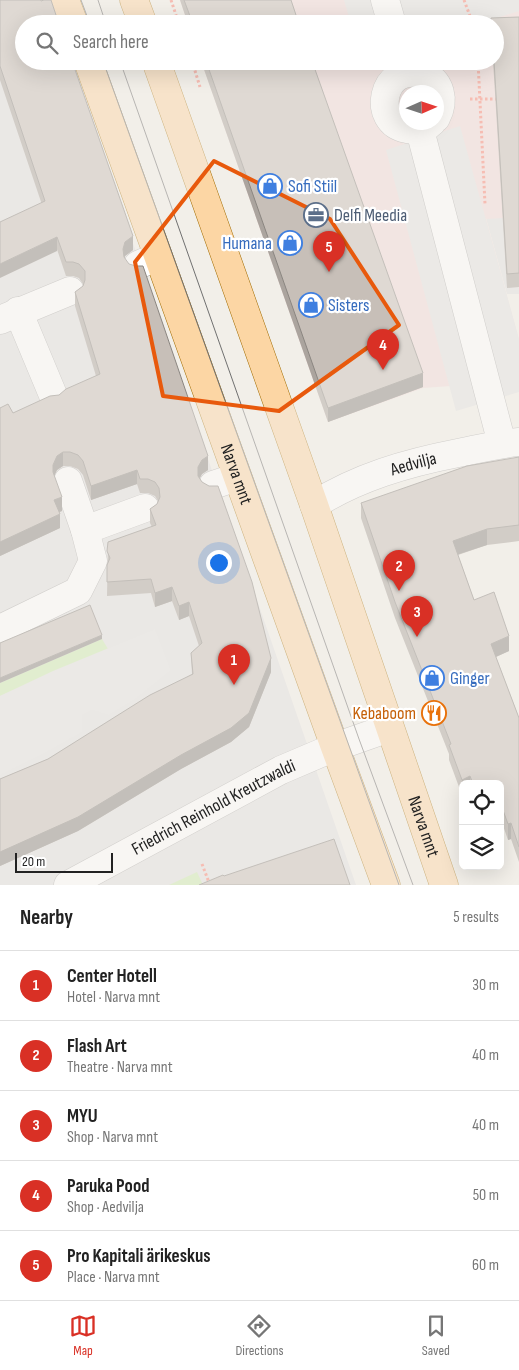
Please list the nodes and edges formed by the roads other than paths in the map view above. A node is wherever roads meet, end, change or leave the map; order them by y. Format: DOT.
graph roads {
  1 [pos="66,0"];
  2 [pos="134,0"];
  3 [pos="384,0"];
  4 [pos="71,15"];
  5 [pos="140,15"];
  6 [pos="389,15"];
  7 [pos="91,70"];
  8 [pos="159,70"];
  9 [pos="403,70"];
  10 [pos="410,70"];
  11 [pos="436,85"];
  12 [pos="399,126"];
  13 [pos="432,130"];
  14 [pos="70,292"];
  15 [pos="9,315"];
  16 [pos="53,395"];
  17 [pos="510,443"];
  18 [pos="68,480"];
  19 [pos="314,505"];
  20 [pos="145,508"];
  21 [pos="85,530"];
  22 [pos="0,629"];
  23 [pos="389,728"];
  24 [pos="335,747"];
  25 [pos="68,885"];
  26 [pos="386,885"];
  27 [pos="444,885"];
  1 -- 4 [label="main road"];
  2 -- 5 [label="main road"];
  3 -- 6 [label="street"];
  7 -- 24 [label="main road, Narva mnt"];
  8 -- 19 [label="main road, Narva mnt"];
  9 -- 12 [label="street"];
  10 -- 11 [label="street"];
  13 -- 17 [label="street"];
  14 -- 15 [label="street"];
  15 -- 16 [label="street"];
  17 -- 19 [label="street, Aedvilja"];
  18 -- 21 [label="street"];
  19 -- 23 [label="main road, Narva mnt"];
  20 -- 21 [label="street"];
  21 -- 22 [label="street"];
  23 -- 24 [label="street, Friedrich Reinhold Kreutzwaldi"];
  23 -- 27 [label="main road, Narva mnt"];
  24 -- 25 [label="street, Friedrich Reinhold Kreutzwaldi"];
  24 -- 26 [label="main road, Narva mnt"];
}
